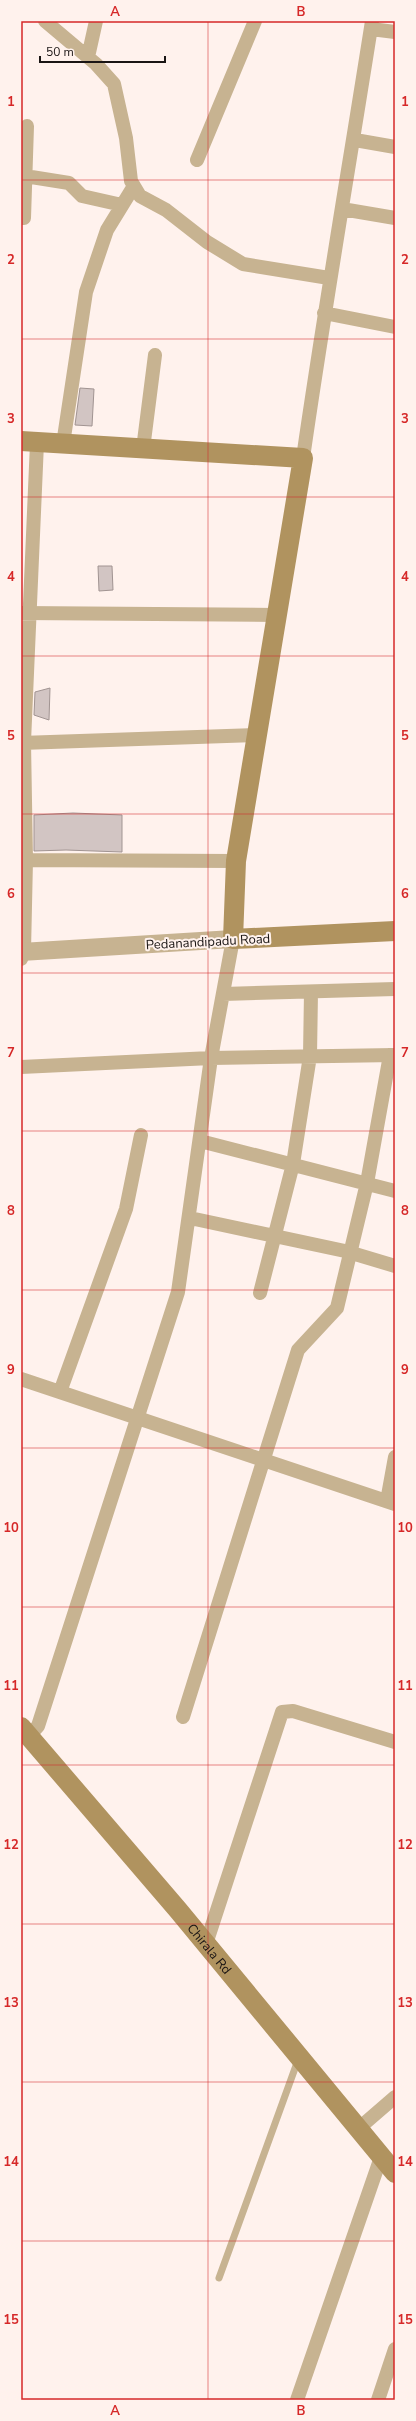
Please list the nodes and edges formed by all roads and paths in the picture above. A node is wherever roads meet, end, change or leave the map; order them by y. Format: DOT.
graph roads {
  1 [pos="45,21"];
  2 [pos="96,21"];
  3 [pos="255,21"];
  4 [pos="371,25"];
  5 [pos="395,32"];
  6 [pos="88,57"];
  7 [pos="28,126"];
  8 [pos="354,140"];
  9 [pos="395,147"];
  10 [pos="197,160"];
  11 [pos="26,176"];
  12 [pos="134,186"];
  13 [pos="122,205"];
  14 [pos="342,209"];
  15 [pos="21,218"];
  16 [pos="395,218"];
  17 [pos="329,278"];
  18 [pos="324,313"];
  19 [pos="395,327"];
  20 [pos="155,355"];
  21 [pos="29,442"];
  22 [pos="63,444"];
  23 [pos="143,449"];
  24 [pos="303,458"];
  25 [pos="25,614"];
  26 [pos="277,615"];
  27 [pos="257,735"];
  28 [pos="22,743"];
  29 [pos="24,860"];
  30 [pos="236,861"];
  31 [pos="395,931"];
  32 [pos="233,939"];
  33 [pos="22,954"];
  34 [pos="395,989"];
  35 [pos="311,992"];
  36 [pos="223,994"];
  37 [pos="392,1055"];
  38 [pos="310,1056"];
  39 [pos="211,1058"];
  40 [pos="21,1067"];
  41 [pos="141,1135"];
  42 [pos="200,1141"];
  43 [pos="293,1164"];
  44 [pos="366,1183"];
  45 [pos="395,1190"];
  46 [pos="190,1218"];
  47 [pos="275,1236"];
  48 [pos="351,1253"];
  49 [pos="395,1266"];
  50 [pos="260,1293"];
  51 [pos="21,1378"];
  52 [pos="60,1392"];
  53 [pos="137,1417"];
  54 [pos="395,1457"];
  55 [pos="265,1460"];
  56 [pos="391,1503"];
  57 [pos="183,1717"];
  58 [pos="25,1732"];
  59 [pos="395,1742"];
  60 [pos="206,1944"];
  61 [pos="299,2057"];
  62 [pos="395,2097"];
  63 [pos="358,2129"];
  64 [pos="382,2157"];
  65 [pos="395,2173"];
  66 [pos="218,2278"];
  67 [pos="395,2349"];
  68 [pos="297,2400"];
  69 [pos="378,2400"];
  1 -- 6 [label="street"];
  2 -- 6 [label="street"];
  3 -- 10 [label="street"];
  4 -- 5 [label="street"];
  4 -- 8 [label="street"];
  6 -- 12 [label="street"];
  7 -- 11 [label="street"];
  8 -- 9 [label="street"];
  8 -- 14 [label="street"];
  11 -- 13 [label="street"];
  11 -- 15 [label="street"];
  12 -- 13 [label="street"];
  12 -- 17 [label="street"];
  13 -- 22 [label="street"];
  14 -- 16 [label="street"];
  14 -- 17 [label="street"];
  17 -- 18 [label="street"];
  18 -- 19 [label="street"];
  18 -- 24 [label="street"];
  20 -- 23 [label="street"];
  21 -- 22 [label="main road"];
  21 -- 25 [label="street"];
  22 -- 23 [label="main road"];
  23 -- 24 [label="main road"];
  24 -- 26 [label="main road"];
  25 -- 26 [label="street"];
  25 -- 28 [label="street"];
  26 -- 27 [label="main road"];
  27 -- 28 [label="street"];
  27 -- 30 [label="main road"];
  28 -- 29 [label="street"];
  29 -- 30 [label="street"];
  29 -- 33 [label="street"];
  30 -- 32 [label="main road"];
  31 -- 32 [label="main road, Pedanandipadu Road"];
  32 -- 33 [label="street, Pedanandipadu Road"];
  32 -- 36 [label="street"];
  34 -- 35 [label="street"];
  35 -- 36 [label="street"];
  35 -- 38 [label="street"];
  36 -- 39 [label="street"];
  37 -- 38 [label="street"];
  37 -- 44 [label="street"];
  38 -- 39 [label="street"];
  38 -- 43 [label="street"];
  39 -- 40 [label="street"];
  39 -- 42 [label="street"];
  41 -- 52 [label="street"];
  42 -- 43 [label="street"];
  42 -- 46 [label="street"];
  43 -- 44 [label="street"];
  43 -- 47 [label="street"];
  44 -- 45 [label="street"];
  44 -- 48 [label="street"];
  46 -- 47 [label="street"];
  46 -- 53 [label="street"];
  47 -- 48 [label="street"];
  47 -- 50 [label="street"];
  48 -- 49 [label="street"];
  48 -- 55 [label="street"];
  51 -- 52 [label="street"];
  52 -- 53 [label="street"];
  53 -- 55 [label="street"];
  53 -- 58 [label="street"];
  54 -- 56 [label="street"];
  55 -- 56 [label="street"];
  55 -- 57 [label="street"];
  58 -- 60 [label="main road, Chirala Rd"];
  59 -- 60 [label="street"];
  60 -- 61 [label="main road, Chirala Rd"];
  61 -- 63 [label="main road, Chirala Rd"];
  61 -- 66 [label="lane"];
  62 -- 63 [label="street"];
  63 -- 64 [label="main road, Chirala Rd"];
  64 -- 65 [label="main road, Chirala Rd"];
  64 -- 68 [label="street"];
  67 -- 69 [label="street"];
}
